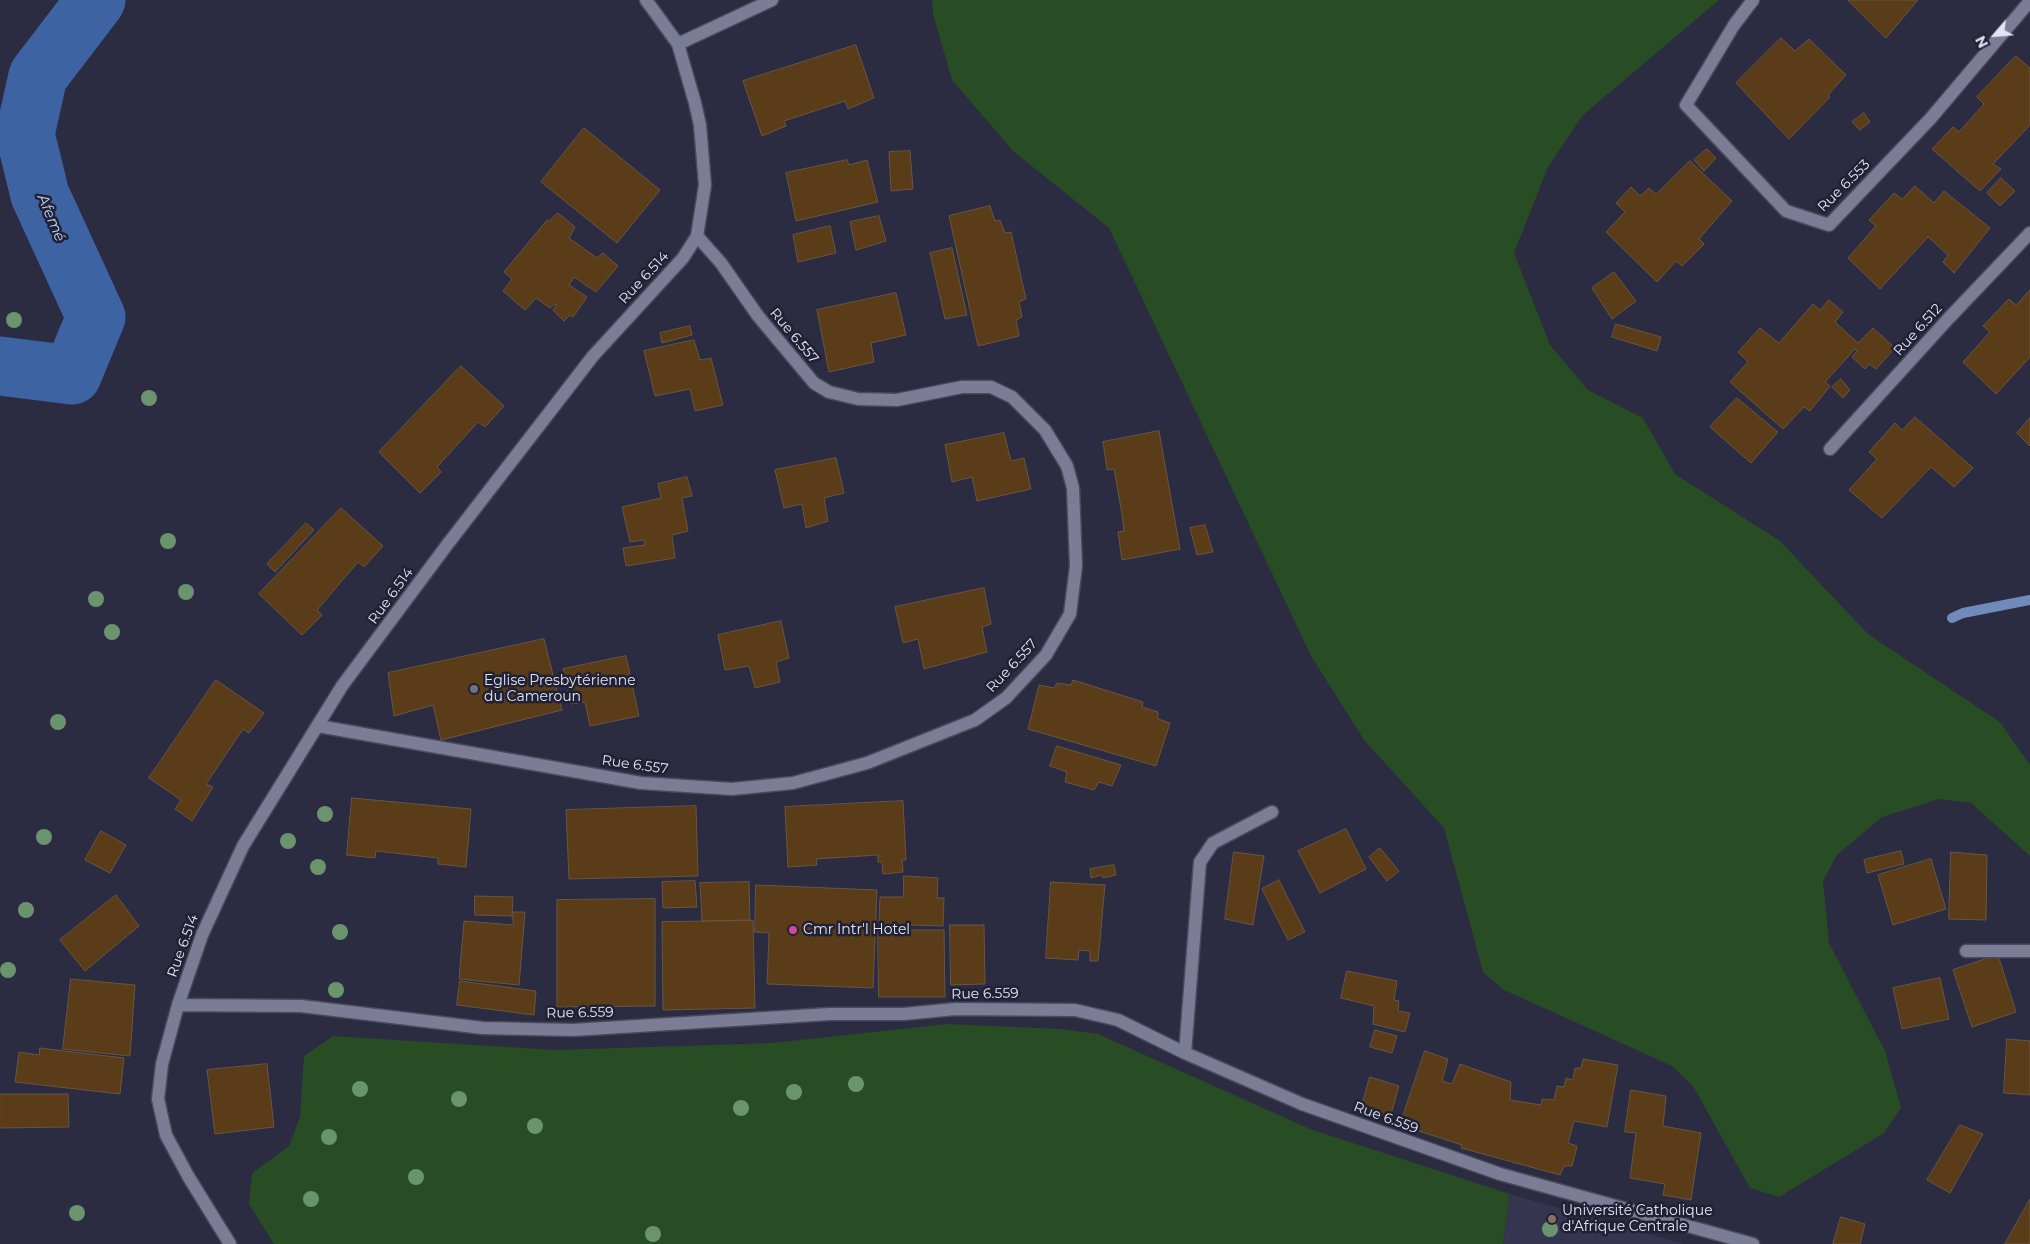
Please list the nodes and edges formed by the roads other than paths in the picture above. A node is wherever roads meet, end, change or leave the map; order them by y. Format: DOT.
graph roads {
  1 [pos="646,0"];
  2 [pos="772,0"];
  3 [pos="1753,0"];
  4 [pos="2030,1"];
  5 [pos="678,44"];
  6 [pos="2030,234"];
  7 [pos="697,236"];
  8 [pos="1830,449"];
  9 [pos="318,726"];
  10 [pos="1272,812"];
  11 [pos="1966,951"];
  12 [pos="2030,951"];
  13 [pos="178,1005"];
  14 [pos="1185,1053"];
  15 [pos="230,1244"];
  16 [pos="1753,1244"];
  1 -- 5 [label="street, Rue 6.514"];
  2 -- 5 [label="street"];
  3 -- 4 [label="street, Rue 6.553"];
  5 -- 7 [label="street, Rue 6.514"];
  6 -- 8 [label="street, Rue 6.512"];
  7 -- 9 [label="street, Rue 6.514"];
  7 -- 9 [label="street, Rue 6.557"];
  9 -- 13 [label="street, Rue 6.514"];
  10 -- 14 [label="street"];
  11 -- 12 [label="street"];
  13 -- 14 [label="street, Rue 6.559"];
  13 -- 15 [label="street, Rue 6.514"];
  14 -- 16 [label="street, Rue 6.559"];
}
